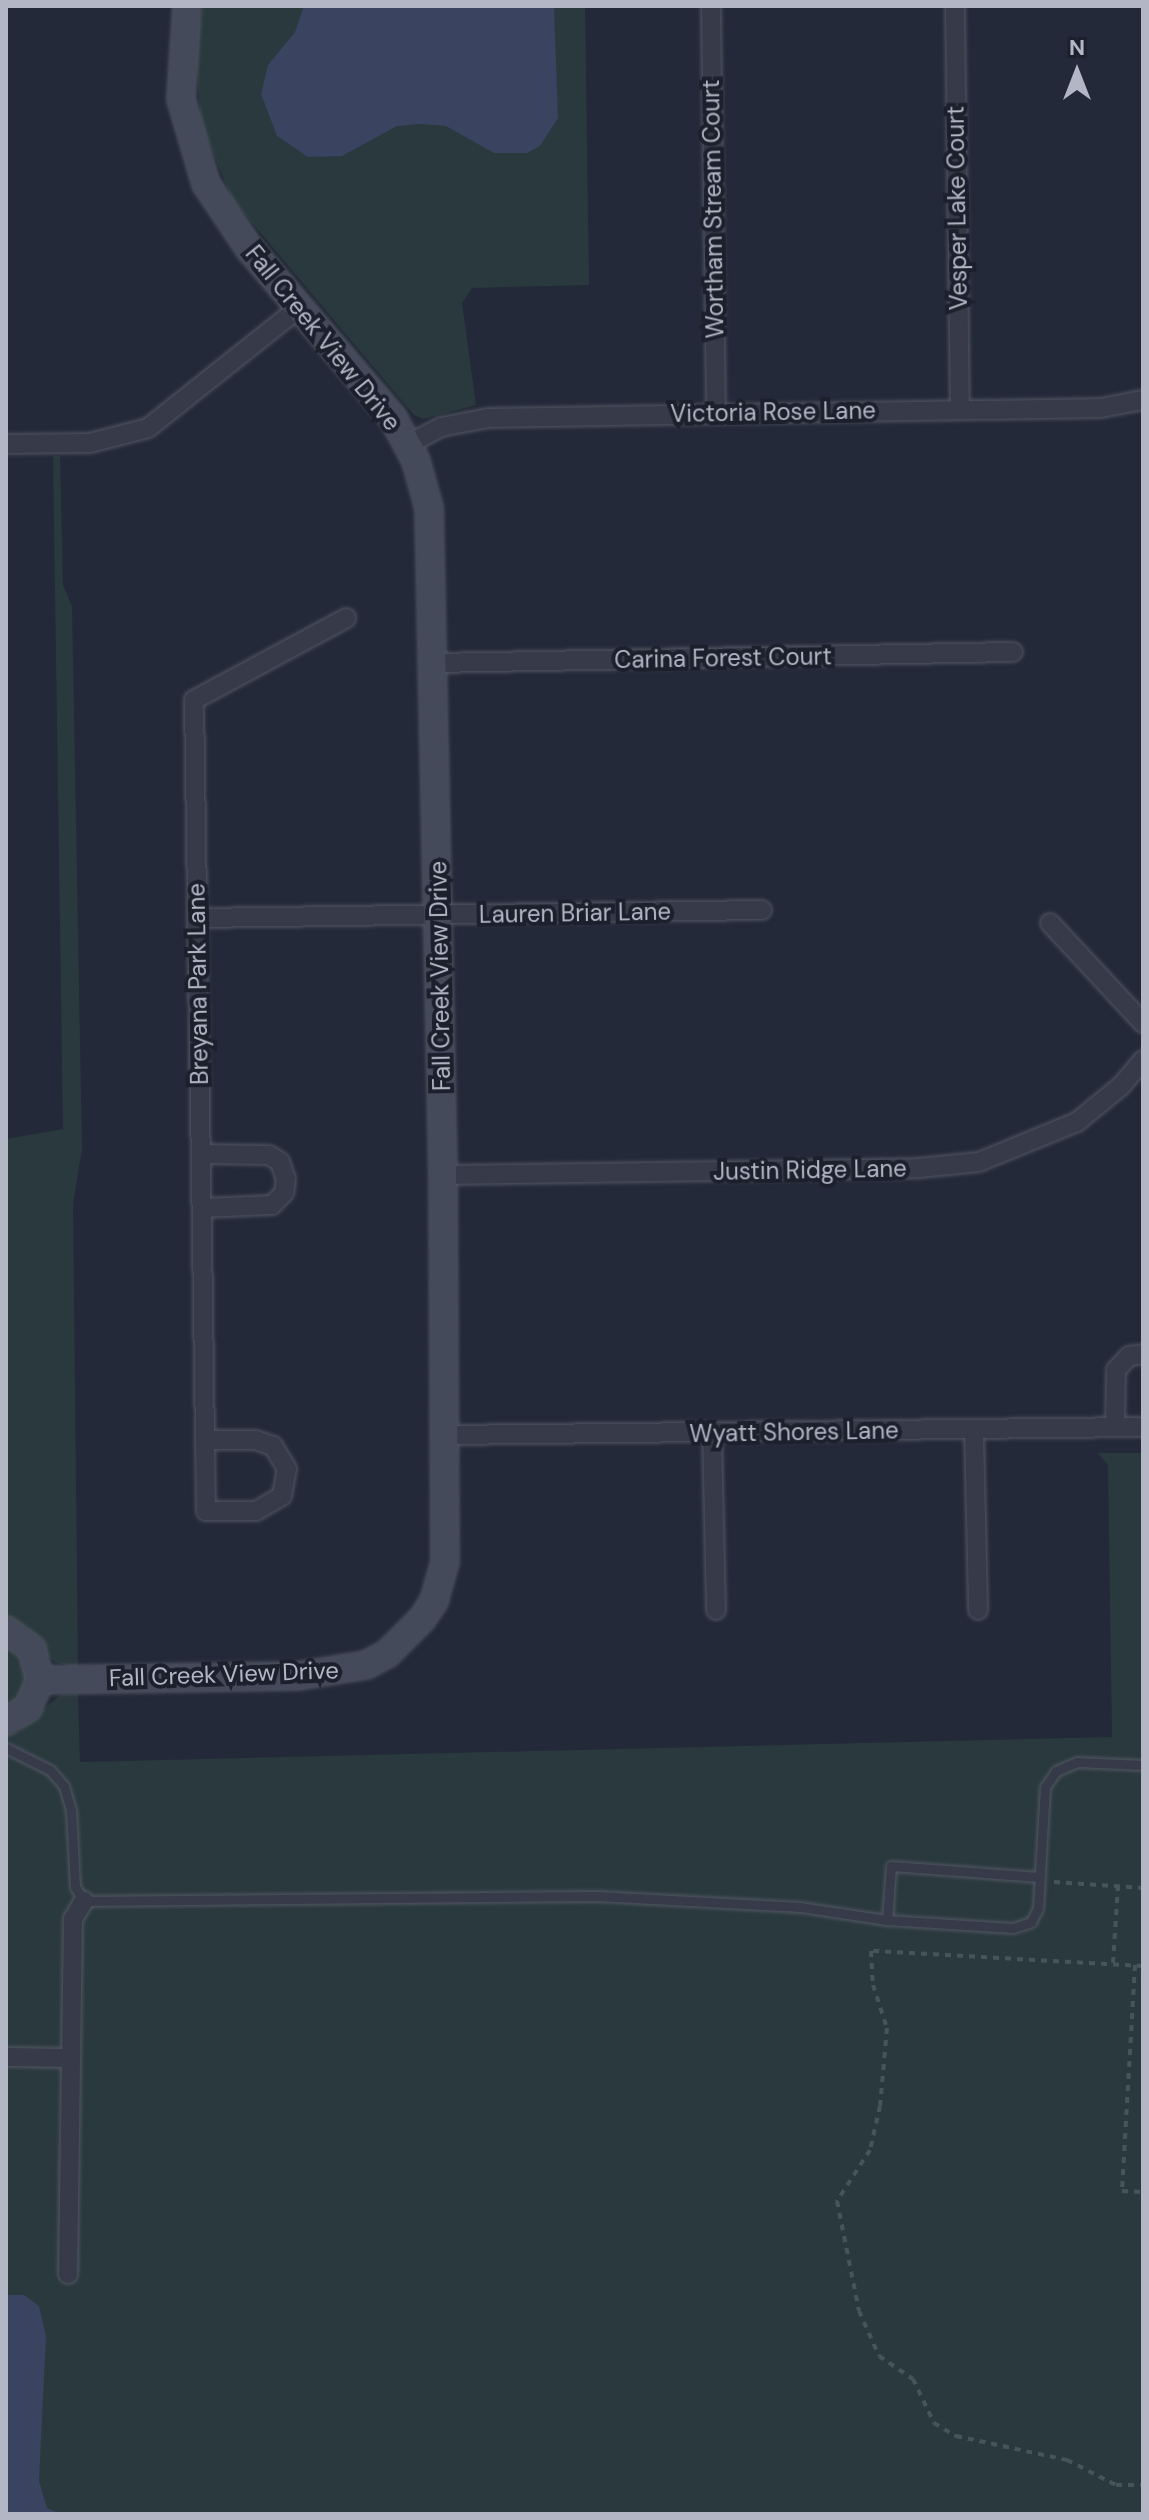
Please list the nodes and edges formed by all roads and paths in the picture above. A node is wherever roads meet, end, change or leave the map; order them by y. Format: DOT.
graph roads {
  1 [pos="187,6"];
  2 [pos="711,6"];
  3 [pos="955,6"];
  4 [pos="300,307"];
  5 [pos="1143,400"];
  6 [pos="960,410"];
  7 [pos="716,412"];
  8 [pos="6,444"];
  9 [pos="409,444"];
  10 [pos="346,618"];
  11 [pos="1013,652"];
  12 [pos="434,663"];
  13 [pos="762,910"];
  14 [pos="439,915"];
  15 [pos="197,918"];
  16 [pos="1050,923"];
  17 [pos="1143,1023"];
  18 [pos="1143,1060"];
  19 [pos="201,1154"];
  20 [pos="443,1175"];
  21 [pos="202,1208"];
  22 [pos="1143,1354"];
  23 [pos="1115,1427"];
  24 [pos="1143,1427"];
  25 [pos="974,1430"];
  26 [pos="712,1433"];
  27 [pos="445,1435"];
  28 [pos="205,1440"];
  29 [pos="716,1610"];
  30 [pos="978,1610"];
  31 [pos="6,1630"];
  32 [pos="40,1680"];
  33 [pos="6,1721"];
  34 [pos="6,1748"];
  35 [pos="1143,1765"];
  36 [pos="1039,1879"];
  37 [pos="1118,1886"];
  38 [pos="1143,1888"];
  39 [pos="84,1901"];
  40 [pos="887,1920"];
  41 [pos="1113,1964"];
  42 [pos="1135,1965"];
  43 [pos="1143,1966"];
  44 [pos="6,2057"];
  45 [pos="70,2058"];
  46 [pos="1143,2192"];
  47 [pos="68,2274"];
  48 [pos="1143,2485"];
  1 -- 4 [label="street, Fall Creek View Drive"];
  2 -- 7 [label="street, Wortham Stream Court"];
  3 -- 6 [label="street, Vesper Lake Court"];
  4 -- 8 [label="street"];
  4 -- 9 [label="street, Fall Creek View Drive"];
  5 -- 6 [label="street, Victoria Rose Lane"];
  6 -- 7 [label="street, Victoria Rose Lane"];
  7 -- 9 [label="street, Victoria Rose Lane"];
  9 -- 12 [label="street, Fall Creek View Drive"];
  10 -- 15 [label="street, Breyana Park Lane"];
  11 -- 12 [label="street, Carina Forest Court"];
  12 -- 14 [label="street, Fall Creek View Drive"];
  13 -- 14 [label="street, Lauren Briar Lane"];
  14 -- 15 [label="street, Lauren Briar Lane"];
  14 -- 20 [label="street, Fall Creek View Drive"];
  15 -- 19 [label="street, Breyana Park Lane"];
  16 -- 17 [label="street"];
  18 -- 20 [label="street, Justin Ridge Lane"];
  19 -- 21 [label="street, Breyana Park Lane"];
  19 -- 21 [label="street"];
  20 -- 27 [label="street, Fall Creek View Drive"];
  21 -- 28 [label="street, Breyana Park Lane"];
  22 -- 23 [label="street"];
  23 -- 24 [label="street, Wyatt Shores Lane"];
  23 -- 25 [label="street, Wyatt Shores Lane"];
  25 -- 26 [label="street, Wyatt Shores Lane"];
  25 -- 30 [label="street"];
  26 -- 27 [label="street, Wyatt Shores Lane"];
  26 -- 29 [label="street"];
  27 -- 32 [label="street, Fall Creek View Drive"];
  28 -- 28 [label="street, Breyana Park Lane"];
  31 -- 32 [label="street"];
  32 -- 33 [label="street"];
  34 -- 39 [label="lane"];
  35 -- 36 [label="lane"];
  36 -- 37 [label="path"];
  36 -- 40 [label="lane"];
  36 -- 40 [label="lane"];
  37 -- 38 [label="path"];
  37 -- 41 [label="path"];
  39 -- 40 [label="lane"];
  39 -- 45 [label="street"];
  41 -- 42 [label="path"];
  41 -- 48 [label="path"];
  42 -- 43 [label="path"];
  42 -- 46 [label="path"];
  44 -- 45 [label="street"];
  45 -- 47 [label="street"];
}
